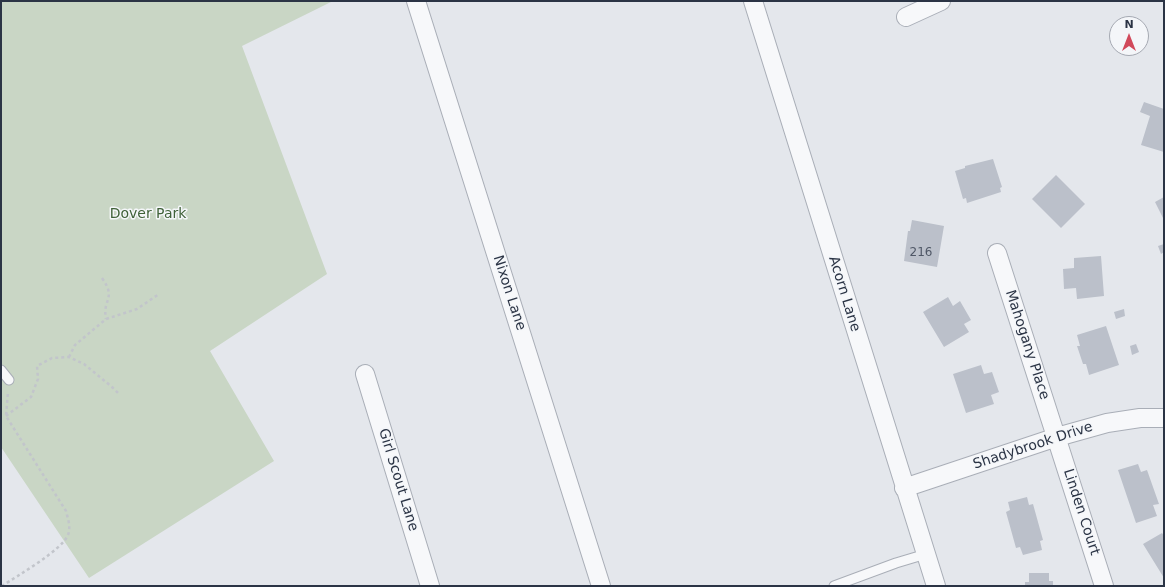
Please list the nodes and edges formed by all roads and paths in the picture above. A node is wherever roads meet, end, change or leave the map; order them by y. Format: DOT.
graph roads {
  1 [pos="416,1"];
  2 [pos="753,1"];
  3 [pos="941,1"];
  4 [pos="906,17"];
  5 [pos="996,253"];
  6 [pos="102,278"];
  7 [pos="159,294"];
  8 [pos="106,319"];
  9 [pos="69,357"];
  10 [pos="1,370"];
  11 [pos="365,374"];
  12 [pos="9,380"];
  13 [pos="118,393"];
  14 [pos="6,416"];
  15 [pos="1164,418"];
  16 [pos="1057,437"];
  17 [pos="904,488"];
  18 [pos="926,554"];
  19 [pos="2,586"];
  20 [pos="430,586"];
  21 [pos="601,586"];
  22 [pos="834,586"];
  23 [pos="936,586"];
  24 [pos="1104,586"];
  1 -- 21 [label="street, Nixon Lane"];
  2 -- 17 [label="street, Acorn Lane"];
  3 -- 4 [label="street"];
  5 -- 16 [label="street, Mahogany Place"];
  6 -- 8 [label="path"];
  7 -- 8 [label="path"];
  8 -- 9 [label="path"];
  9 -- 13 [label="path"];
  9 -- 14 [label="path"];
  10 -- 12 [label="lane"];
  11 -- 20 [label="street, Girl Scout Lane"];
  12 -- 14 [label="path"];
  14 -- 19 [label="path"];
  15 -- 16 [label="street, Shadybrook Drive"];
  16 -- 17 [label="street, Shadybrook Drive"];
  16 -- 24 [label="street, Linden Court"];
  17 -- 18 [label="street, Acorn Lane"];
  18 -- 22 [label="lane"];
  18 -- 23 [label="street, Acorn Lane"];
}
